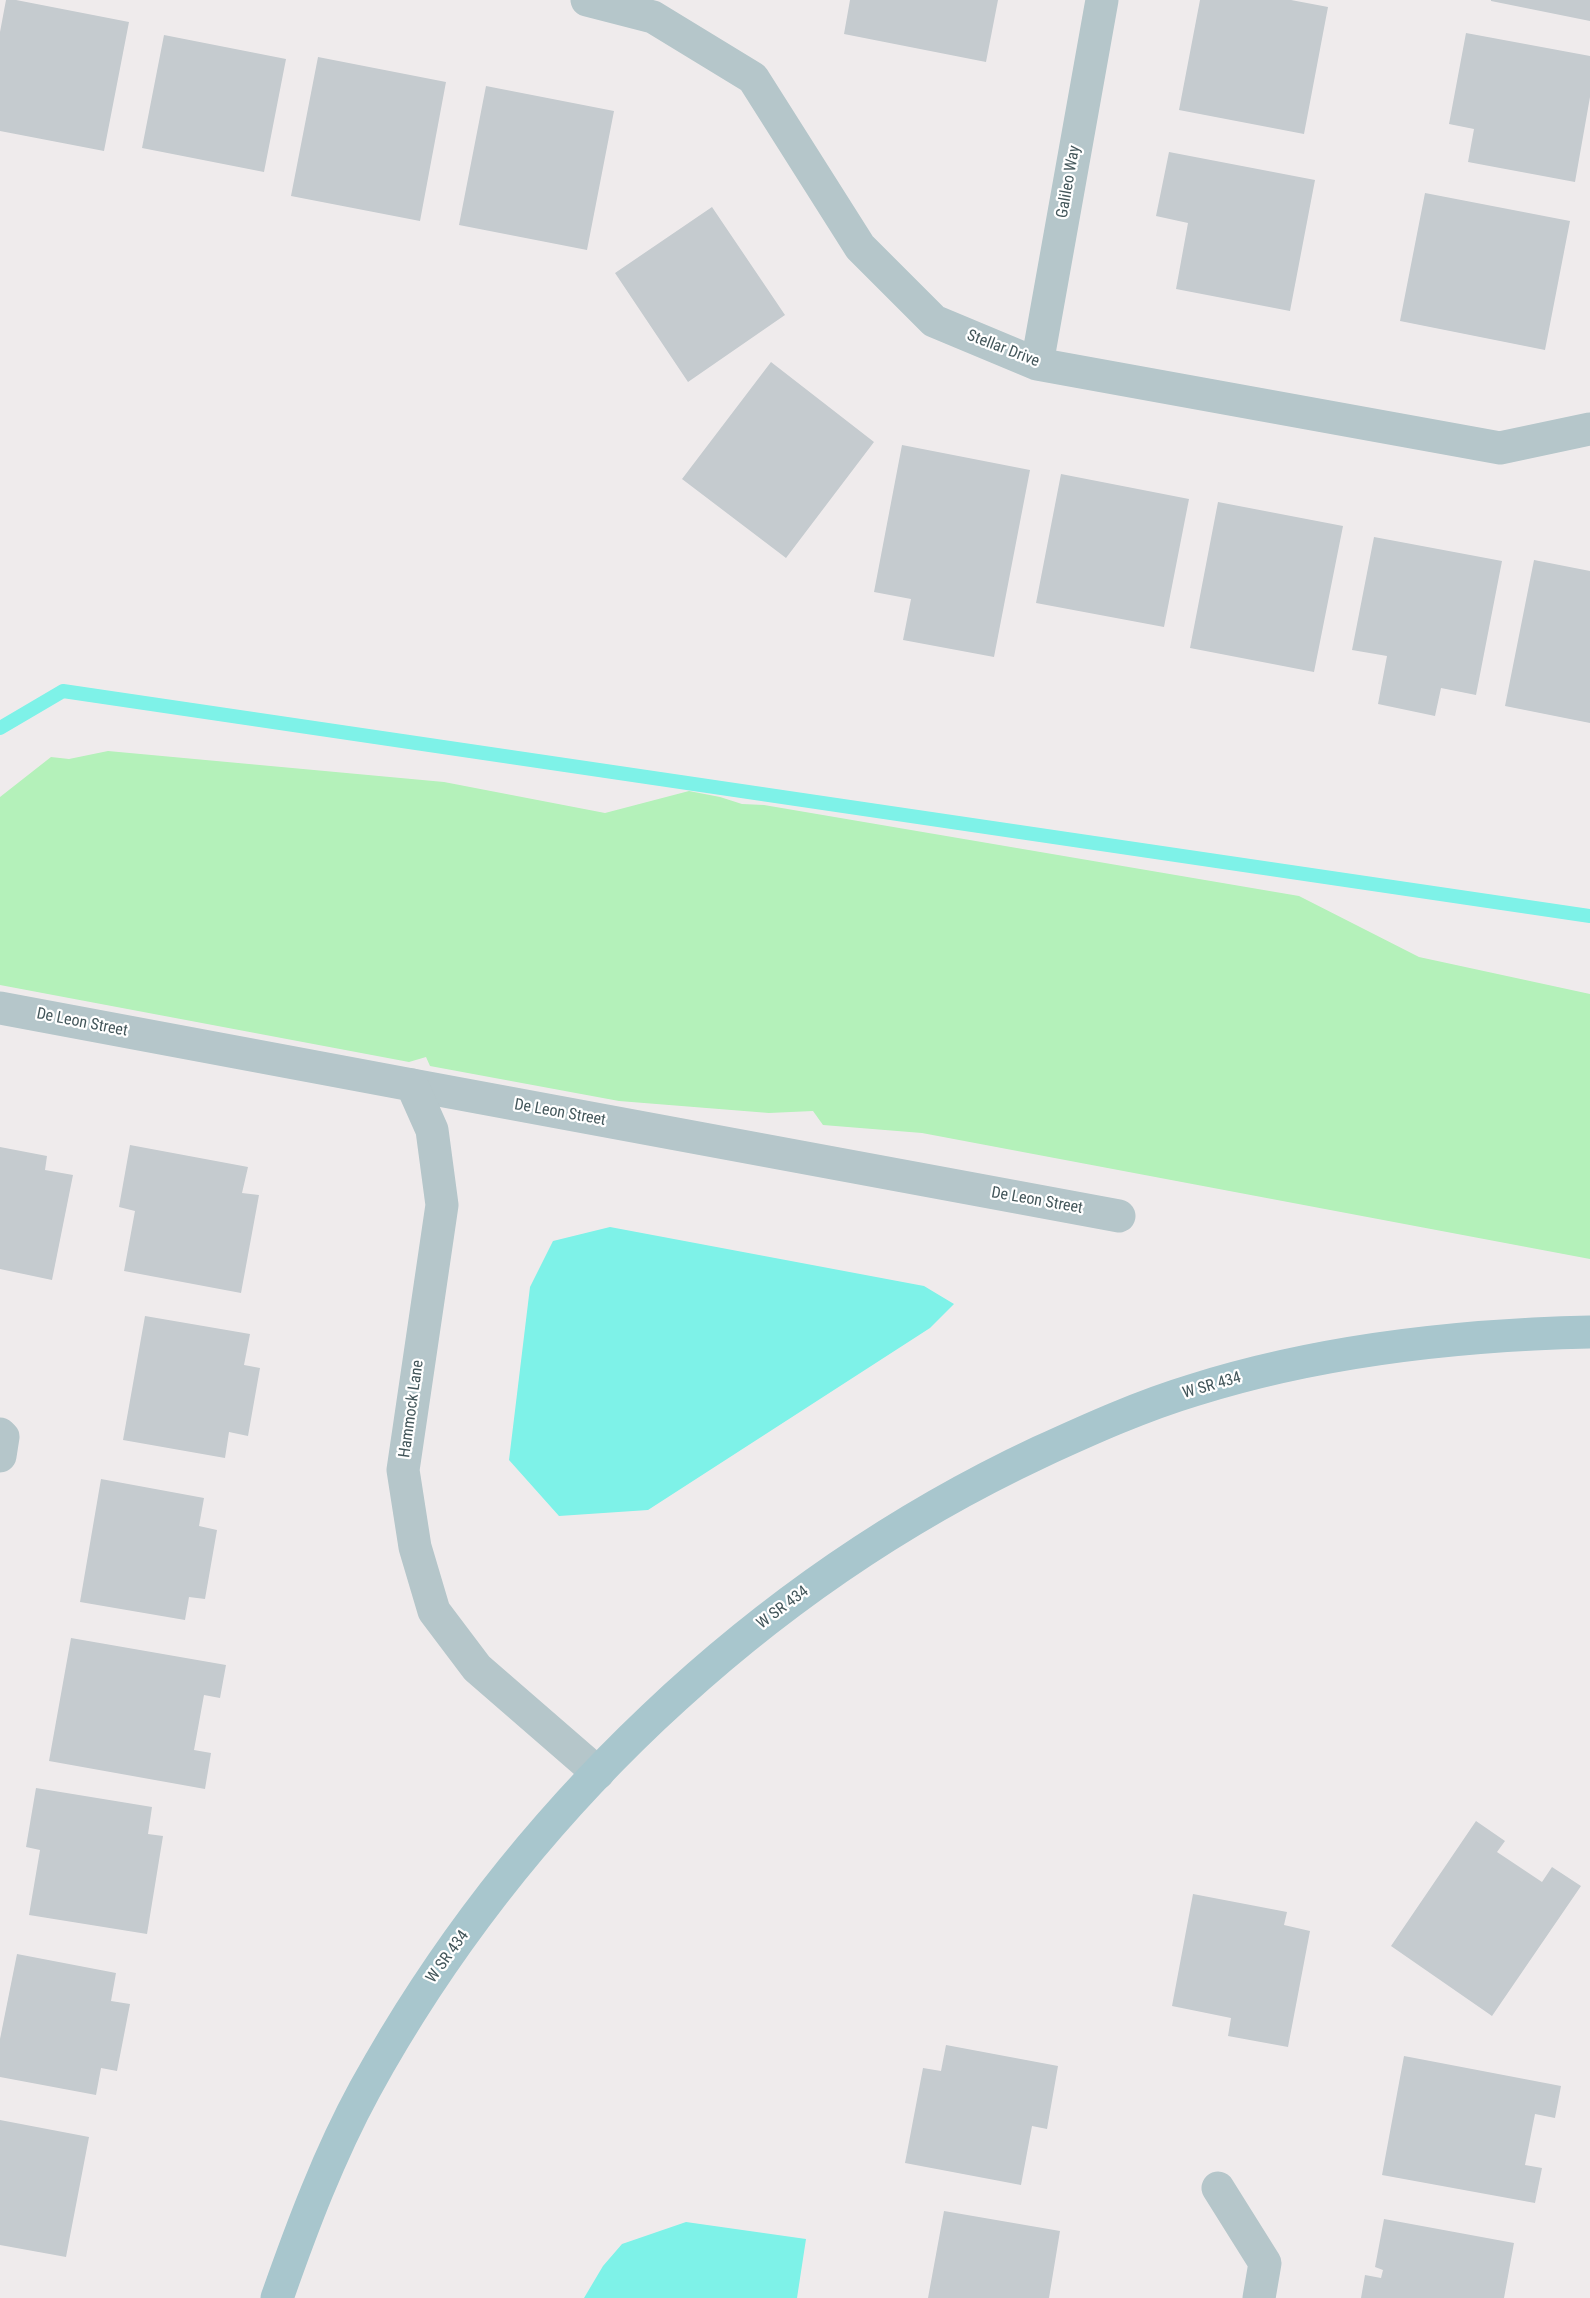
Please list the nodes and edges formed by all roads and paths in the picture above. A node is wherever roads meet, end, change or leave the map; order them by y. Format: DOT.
graph roads {
  1 [pos="587,0"];
  2 [pos="1102,0"];
  3 [pos="1037,364"];
  4 [pos="1590,429"];
  5 [pos="0,1008"];
  6 [pos="412,1085"];
  7 [pos="1119,1216"];
  8 [pos="1590,1332"];
  9 [pos="0,1434"];
  10 [pos="0,1456"];
  11 [pos="598,1773"];
  12 [pos="1218,2188"];
  13 [pos="277,2298"];
  14 [pos="1259,2298"];
  1 -- 3 [label="street, Stellar Drive"];
  2 -- 3 [label="street, Galileo Way"];
  3 -- 4 [label="street, Stellar Drive"];
  5 -- 6 [label="street, De Leon Street"];
  6 -- 7 [label="street, De Leon Street"];
  6 -- 11 [label="street, Hammock Lane"];
  8 -- 11 [label="main road, W SR 434"];
  9 -- 10 [label="street"];
  11 -- 13 [label="main road, W SR 434"];
  12 -- 14 [label="street"];
}
